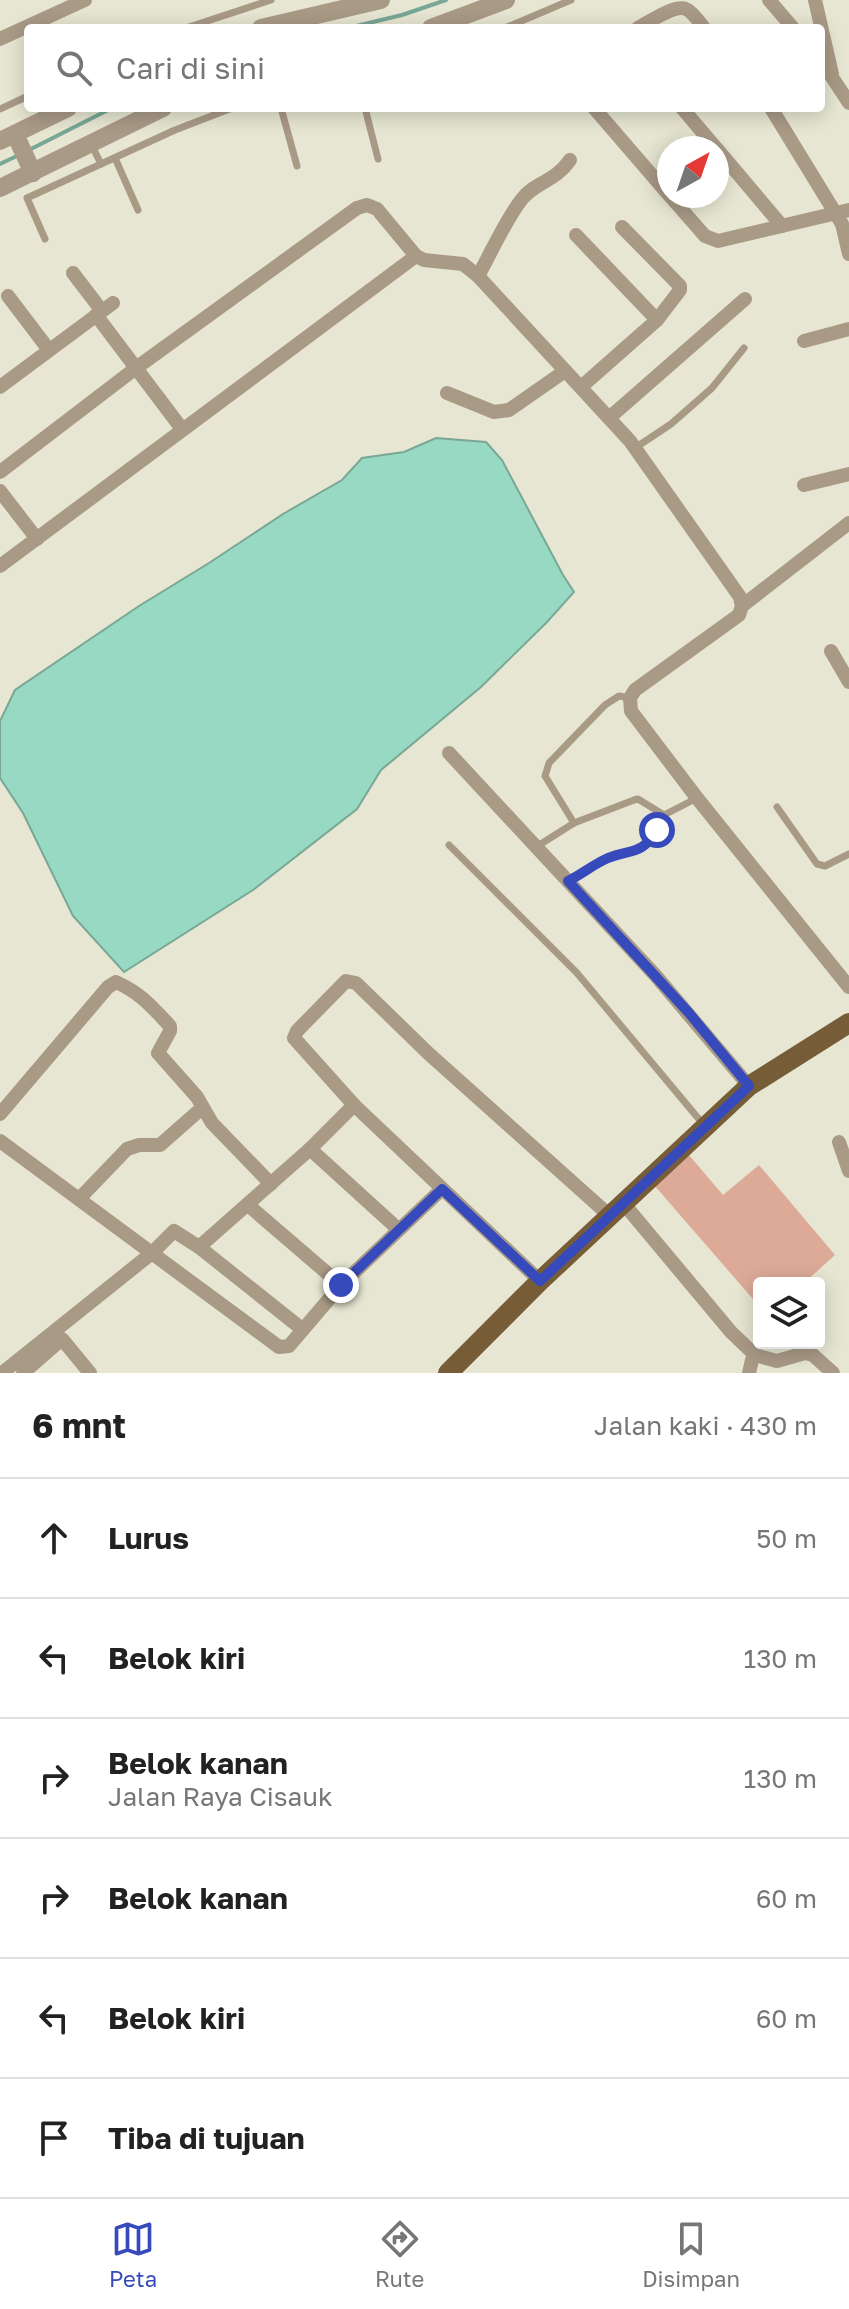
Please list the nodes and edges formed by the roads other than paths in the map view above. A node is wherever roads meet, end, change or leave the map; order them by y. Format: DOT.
graph roads {
  1 [pos="85,0"];
  2 [pos="271,0"];
  3 [pos="381,0"];
  4 [pos="506,0"];
  5 [pos="571,0"];
  6 [pos="769,0"];
  7 [pos="815,0"];
  8 [pos="51,7"];
  9 [pos="198,24"];
  10 [pos="278,24"];
  11 [pos="442,24"];
  12 [pos="514,24"];
  13 [pos="645,24"];
  14 [pos="700,24"];
  15 [pos="790,24"];
  16 [pos="821,24"];
  17 [pos="0,39"];
  18 [pos="825,44"];
  19 [pos="825,66"];
  20 [pos="832,74"];
  21 [pos="24,98"];
  22 [pos="849,103"];
  23 [pos="0,109"];
  24 [pos="60,112"];
  25 [pos="155,112"];
  26 [pos="222,112"];
  27 [pos="282,112"];
  28 [pos="366,112"];
  29 [pos="597,112"];
  30 [pos="685,112"];
  31 [pos="774,112"];
  32 [pos="705,136"];
  33 [pos="7,138"];
  34 [pos="91,144"];
  35 [pos="115,158"];
  36 [pos="378,159"];
  37 [pos="570,160"];
  38 [pos="101,164"];
  39 [pos="729,164"];
  40 [pos="297,166"];
  41 [pos="33,173"];
  42 [pos="657,182"];
  43 [pos="0,188"];
  44 [pos="680,208"];
  45 [pos="138,210"];
  46 [pos="842,212"];
  47 [pos="782,226"];
  48 [pos="622,227"];
  49 [pos="576,235"];
  50 [pos="45,239"];
  51 [pos="849,254"];
  52 [pos="416,256"];
  53 [pos="73,273"];
  54 [pos="478,276"];
  55 [pos="8,296"];
  56 [pos="745,299"];
  57 [pos="104,310"];
  58 [pos="657,320"];
  59 [pos="849,329"];
  60 [pos="804,341"];
  61 [pos="744,348"];
  62 [pos="49,350"];
  63 [pos="136,368"];
  64 [pos="565,371"];
  65 [pos="0,387"];
  66 [pos="581,387"];
  67 [pos="447,393"];
  68 [pos="609,418"];
  69 [pos="182,429"];
  70 [pos="635,448"];
  71 [pos="0,472"];
  72 [pos="849,474"];
  73 [pos="804,485"];
  74 [pos="0,492"];
  75 [pos="849,523"];
  76 [pos="37,539"];
  77 [pos="0,566"];
  78 [pos="742,606"];
  79 [pos="831,651"];
  80 [pos="849,682"];
  81 [pos="630,698"];
  82 [pos="449,753"];
  83 [pos="697,798"];
  84 [pos="777,807"];
  85 [pos="664,815"];
  86 [pos="574,823"];
  87 [pos="449,845"];
  88 [pos="536,847"];
  89 [pos="849,854"];
  90 [pos="568,881"];
  91 [pos="849,987"];
  92 [pos="849,1023"];
  93 [pos="749,1086"];
  94 [pos="354,1105"];
  95 [pos="202,1108"];
  96 [pos="0,1114"];
  97 [pos="705,1126"];
  98 [pos="0,1141"];
  99 [pos="839,1142"];
  100 [pos="310,1149"];
  101 [pos="849,1171"];
  102 [pos="271,1184"];
  103 [pos="442,1189"];
  104 [pos="79,1199"];
  105 [pos="248,1205"];
  106 [pos="617,1210"];
  107 [pos="398,1229"];
  108 [pos="199,1247"];
  109 [pos="152,1253"];
  110 [pos="540,1281"];
  111 [pos="341,1285"];
  112 [pos="302,1329"];
  113 [pos="755,1355"];
  114 [pos="20,1369"];
  115 [pos="2,1373"];
  116 [pos="90,1373"];
  117 [pos="448,1373"];
  118 [pos="749,1373"];
  119 [pos="833,1373"];
  1 -- 8 [label="street"];
  2 -- 9 [label="lane"];
  3 -- 10 [label="street"];
  4 -- 11 [label="street"];
  5 -- 12 [label="lane"];
  6 -- 15 [label="street"];
  7 -- 16 [label="street"];
  8 -- 17 [label="street"];
  13 -- 14 [label="street"];
  18 -- 20 [label="street"];
  19 -- 20 [label="street"];
  20 -- 22 [label="street"];
  21 -- 23 [label="lane"];
  24 -- 33 [label="street"];
  25 -- 34 [label="street"];
  26 -- 35 [label="lane"];
  27 -- 40 [label="lane"];
  28 -- 36 [label="lane"];
  29 -- 42 [label="street"];
  30 -- 32 [label="street"];
  31 -- 46 [label="street"];
  33 -- 41 [label="street"];
  34 -- 38 [label="lane"];
  34 -- 41 [label="street"];
  35 -- 38 [label="lane"];
  35 -- 45 [label="lane"];
  37 -- 54 [label="street"];
  38 -- 50 [label="lane"];
  39 -- 47 [label="street"];
  41 -- 43 [label="street"];
  44 -- 47 [label="street"];
  46 -- 47 [label="street"];
  46 -- 51 [label="street"];
  48 -- 58 [label="street"];
  49 -- 58 [label="street"];
  52 -- 54 [label="street"];
  52 -- 63 [label="street"];
  52 -- 69 [label="street"];
  53 -- 57 [label="street"];
  54 -- 64 [label="street"];
  55 -- 62 [label="street"];
  56 -- 68 [label="street"];
  57 -- 62 [label="street"];
  57 -- 63 [label="street"];
  58 -- 66 [label="street"];
  59 -- 60 [label="street"];
  61 -- 70 [label="lane"];
  62 -- 65 [label="street"];
  63 -- 69 [label="street"];
  63 -- 71 [label="street"];
  64 -- 66 [label="street"];
  64 -- 67 [label="street"];
  66 -- 68 [label="street"];
  68 -- 70 [label="street"];
  69 -- 76 [label="street"];
  70 -- 78 [label="street"];
  72 -- 73 [label="street"];
  74 -- 76 [label="street"];
  75 -- 78 [label="street"];
  76 -- 77 [label="street"];
  78 -- 81 [label="street"];
  79 -- 80 [label="street"];
  81 -- 83 [label="street"];
  81 -- 86 [label="lane"];
  82 -- 88 [label="street"];
  83 -- 85 [label="lane"];
  83 -- 91 [label="street"];
  84 -- 89 [label="lane"];
  85 -- 86 [label="lane"];
  85 -- 90 [label="lane"];
  86 -- 88 [label="lane"];
  87 -- 97 [label="lane"];
  88 -- 90 [label="street"];
  90 -- 93 [label="street"];
  92 -- 93 [label="main road"];
  93 -- 97 [label="main road"];
  94 -- 100 [label="street"];
  94 -- 103 [label="street"];
  94 -- 106 [label="street"];
  95 -- 96 [label="street"];
  95 -- 102 [label="street"];
  95 -- 104 [label="street"];
  97 -- 106 [label="main road"];
  98 -- 104 [label="street"];
  99 -- 101 [label="street"];
  100 -- 102 [label="street"];
  100 -- 107 [label="street"];
  102 -- 105 [label="street"];
  103 -- 107 [label="street"];
  103 -- 110 [label="street"];
  104 -- 109 [label="street"];
  105 -- 108 [label="street"];
  105 -- 111 [label="street"];
  106 -- 110 [label="main road"];
  106 -- 113 [label="street"];
  107 -- 111 [label="street"];
  108 -- 109 [label="street"];
  108 -- 112 [label="street"];
  109 -- 112 [label="street"];
  109 -- 114 [label="street"];
  110 -- 117 [label="main road"];
  111 -- 112 [label="street"];
  113 -- 118 [label="street"];
  113 -- 119 [label="street"];
  114 -- 115 [label="street"];
  114 -- 116 [label="street"];
}
